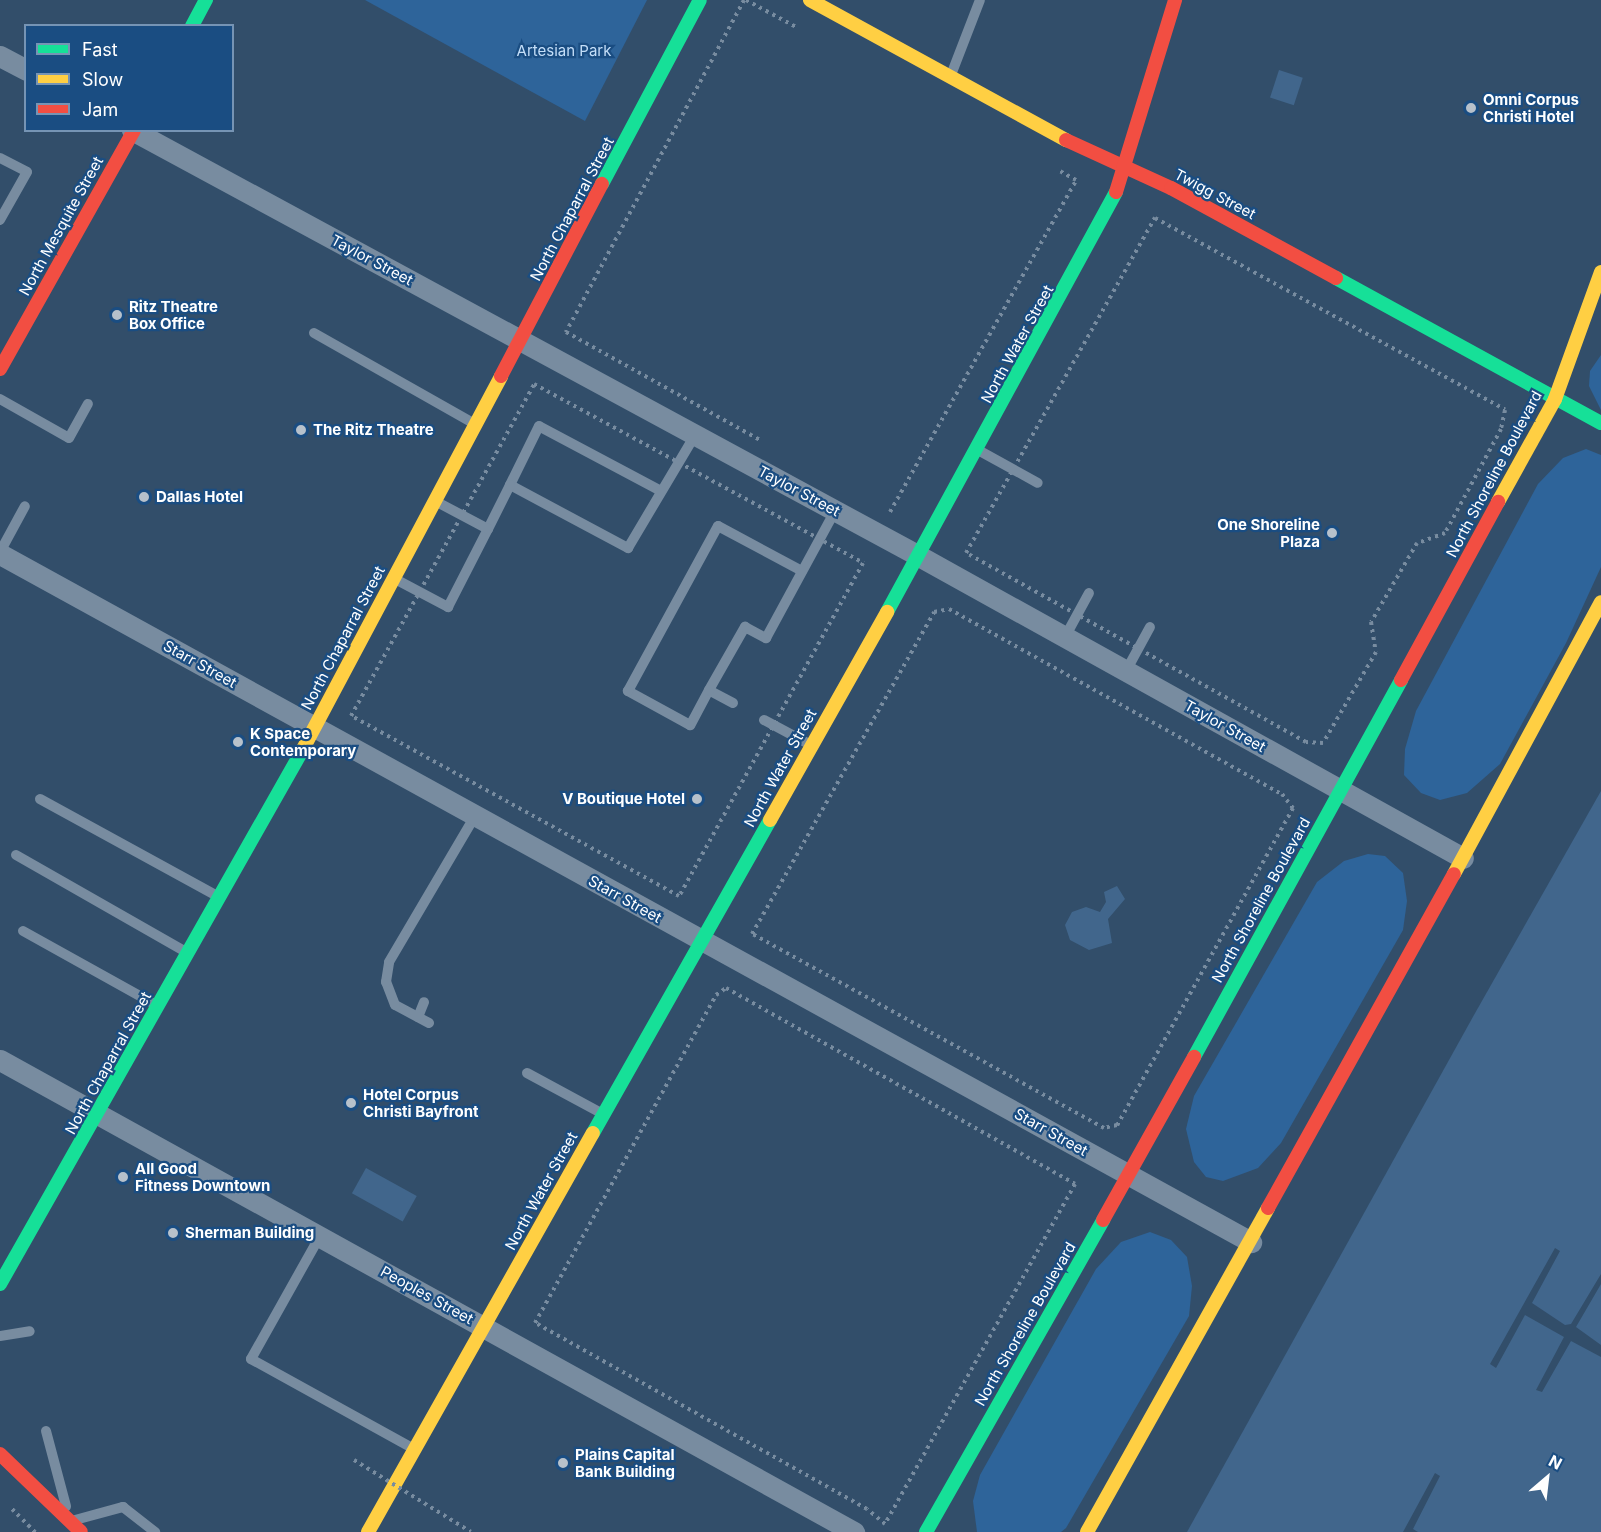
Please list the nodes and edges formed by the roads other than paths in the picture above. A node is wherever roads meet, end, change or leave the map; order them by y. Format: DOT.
graph roads {
  1 [pos="206,0"];
  2 [pos="700,0"];
  3 [pos="810,0"];
  4 [pos="980,0"];
  5 [pos="1175,0"];
  6 [pos="193,24"];
  7 [pos="0,56"];
  8 [pos="24,69"];
  9 [pos="951,77"];
  10 [pos="132,132"];
  11 [pos="135,132"];
  12 [pos="0,158"];
  13 [pos="1124,167"];
  14 [pos="0,220"];
  15 [pos="1601,272"];
  16 [pos="1595,311"];
  17 [pos="314,333"];
  18 [pos="520,339"];
  19 [pos="0,369"];
  20 [pos="0,399"];
  21 [pos="1555,399"];
  22 [pos="88,404"];
  23 [pos="1601,423"];
  24 [pos="475,424"];
  25 [pos="695,435"];
  26 [pos="977,450"];
  27 [pos="1038,483"];
  28 [pos="510,485"];
  29 [pos="661,490"];
  30 [pos="435,501"];
  31 [pos="25,506"];
  32 [pos="835,511"];
  33 [pos="488,529"];
  34 [pos="0,553"];
  35 [pos="919,556"];
  36 [pos="802,571"];
  37 [pos="394,578"];
  38 [pos="1089,593"];
  39 [pos="1601,602"];
  40 [pos="1150,627"];
  41 [pos="1065,637"];
  42 [pos="1126,671"];
  43 [pos="709,690"];
  44 [pos="733,704"];
  45 [pos="769,723"];
  46 [pos="315,727"];
  47 [pos="812,746"];
  48 [pos="1341,789"];
  49 [pos="40,799"];
  50 [pos="476,816"];
  51 [pos="16,855"];
  52 [pos="1463,858"];
  53 [pos="220,898"];
  54 [pos="23,931"];
  55 [pos="702,941"];
  56 [pos="188,954"];
  57 [pos="424,1002"];
  58 [pos="159,1006"];
  59 [pos="418,1017"];
  60 [pos="429,1023"];
  61 [pos="0,1060"];
  62 [pos="527,1073"];
  63 [pos="100,1114"];
  64 [pos="604,1115"];
  65 [pos="1129,1175"];
  66 [pos="320,1236"];
  67 [pos="1251,1242"];
  68 [pos="0,1284"];
  69 [pos="484,1326"];
  70 [pos="30,1331"];
  71 [pos="0,1336"];
  72 [pos="46,1431"];
  73 [pos="414,1450"];
  74 [pos="0,1454"];
  75 [pos="70,1521"];
  76 [pos="81,1532"];
  77 [pos="155,1532"];
  78 [pos="368,1532"];
  79 [pos="854,1532"];
  80 [pos="926,1532"];
  81 [pos="1087,1532"];
  1 -- 6 [label="main road"];
  2 -- 18 [label="main road, North Chaparral Street"];
  3 -- 9 [label="main road, Twigg Street"];
  4 -- 9 [label="lane"];
  5 -- 13 [label="main road, North Water Street"];
  7 -- 8 [label="street"];
  9 -- 13 [label="main road, Twigg Street"];
  10 -- 19 [label="main road, North Mesquite Street"];
  11 -- 18 [label="street, Taylor Street"];
  12 -- 14 [label="lane"];
  13 -- 21 [label="main road, Twigg Street"];
  13 -- 26 [label="main road, North Water Street"];
  15 -- 16 [label="main road, North Shoreline Boulevard"];
  16 -- 21 [label="main road, North Shoreline Boulevard"];
  17 -- 24 [label="lane"];
  18 -- 24 [label="main road, North Chaparral Street"];
  18 -- 25 [label="street, Taylor Street"];
  20 -- 22 [label="lane"];
  21 -- 23 [label="main road, Twigg Street"];
  21 -- 48 [label="main road, North Shoreline Boulevard"];
  24 -- 30 [label="main road, North Chaparral Street"];
  25 -- 29 [label="lane"];
  25 -- 32 [label="street, Taylor Street"];
  26 -- 27 [label="lane"];
  26 -- 35 [label="main road, North Water Street"];
  28 -- 29 [label="lane"];
  28 -- 29 [label="lane"];
  28 -- 33 [label="lane"];
  30 -- 33 [label="lane"];
  30 -- 37 [label="main road, North Chaparral Street"];
  31 -- 34 [label="lane"];
  32 -- 35 [label="street, Taylor Street"];
  32 -- 36 [label="lane"];
  33 -- 37 [label="lane"];
  34 -- 46 [label="street, Starr Street"];
  35 -- 41 [label="street, Taylor Street"];
  35 -- 47 [label="main road, North Water Street"];
  36 -- 43 [label="lane"];
  36 -- 43 [label="lane"];
  37 -- 46 [label="main road, North Chaparral Street"];
  38 -- 41 [label="lane"];
  39 -- 52 [label="main road"];
  40 -- 42 [label="lane"];
  41 -- 42 [label="street, Taylor Street"];
  42 -- 48 [label="street, Taylor Street"];
  43 -- 44 [label="lane"];
  45 -- 47 [label="lane"];
  46 -- 50 [label="street, Starr Street"];
  46 -- 53 [label="main road, North Chaparral Street"];
  47 -- 55 [label="main road, North Water Street"];
  48 -- 52 [label="street, Taylor Street"];
  48 -- 65 [label="main road, North Shoreline Boulevard"];
  49 -- 53 [label="lane"];
  50 -- 55 [label="street, Starr Street"];
  50 -- 59 [label="lane"];
  51 -- 56 [label="lane"];
  52 -- 67 [label="main road"];
  53 -- 56 [label="main road, North Chaparral Street"];
  54 -- 58 [label="lane"];
  55 -- 64 [label="main road, North Water Street"];
  55 -- 65 [label="street, Starr Street"];
  56 -- 58 [label="main road, North Chaparral Street"];
  57 -- 59 [label="lane"];
  58 -- 63 [label="main road, North Chaparral Street"];
  59 -- 60 [label="lane"];
  61 -- 63 [label="street, Peoples Street"];
  62 -- 64 [label="lane"];
  63 -- 66 [label="street, Peoples Street"];
  63 -- 68 [label="main road, North Chaparral Street"];
  64 -- 69 [label="main road, North Water Street"];
  65 -- 67 [label="street, Starr Street"];
  65 -- 80 [label="main road, North Shoreline Boulevard"];
  66 -- 69 [label="street, Peoples Street"];
  66 -- 73 [label="lane"];
  67 -- 81 [label="main road"];
  69 -- 73 [label="main road, North Water Street"];
  69 -- 79 [label="street, Peoples Street"];
  70 -- 71 [label="lane"];
  72 -- 75 [label="lane"];
  73 -- 78 [label="main road, North Water Street"];
  74 -- 75 [label="main road"];
  75 -- 76 [label="main road"];
  75 -- 77 [label="lane"];
}
